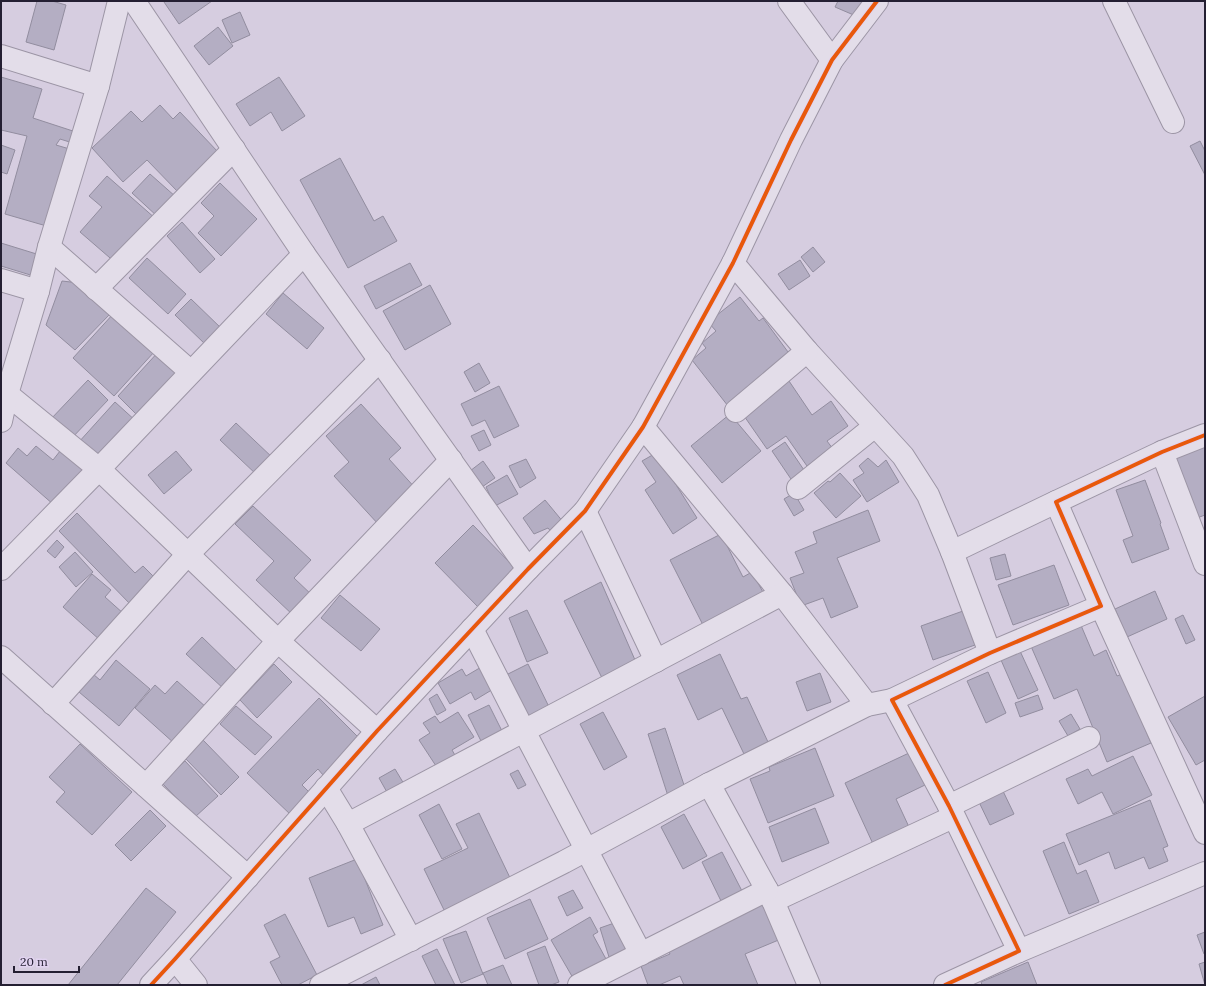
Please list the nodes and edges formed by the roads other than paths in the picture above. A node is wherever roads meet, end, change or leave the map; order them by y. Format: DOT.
graph roads {
  1 [pos="119,1"];
  2 [pos="134,1"];
  3 [pos="789,1"];
  4 [pos="877,1"];
  5 [pos="1114,1"];
  6 [pos="1,56"];
  7 [pos="832,60"];
  8 [pos="98,86"];
  9 [pos="1173,122"];
  10 [pos="234,149"];
  11 [pos="49,247"];
  12 [pos="304,254"];
  13 [pos="734,263"];
  14 [pos="1,280"];
  15 [pos="96,289"];
  16 [pos="38,291"];
  17 [pos="808,351"];
  18 [pos="380,360"];
  19 [pos="191,372"];
  20 [pos="4,392"];
  21 [pos="736,411"];
  22 [pos="1,420"];
  23 [pos="876,426"];
  24 [pos="643,427"];
  25 [pos="1205,435"];
  26 [pos="1162,452"];
  27 [pos="451,460"];
  28 [pos="99,469"];
  29 [pos="798,488"];
  30 [pos="1056,502"];
  31 [pos="585,511"];
  32 [pos="952,552"];
  33 [pos="188,554"];
  34 [pos="1205,564"];
  35 [pos="1,569"];
  36 [pos="528,569"];
  37 [pos="782,594"];
  38 [pos="1101,606"];
  39 [pos="472,629"];
  40 [pos="278,641"];
  41 [pos="990,653"];
  42 [pos="1,657"];
  43 [pos="656,661"];
  44 [pos="892,700"];
  45 [pos="53,704"];
  46 [pos="867,705"];
  47 [pos="377,730"];
  48 [pos="524,731"];
  49 [pos="1089,738"];
  50 [pos="709,784"];
  51 [pos="146,786"];
  52 [pos="326,788"];
  53 [pos="951,812"];
  54 [pos="348,824"];
  55 [pos="1205,833"];
  56 [pos="586,850"];
  57 [pos="1205,873"];
  58 [pos="248,877"];
  59 [pos="770,895"];
  60 [pos="410,940"];
  61 [pos="1019,951"];
  62 [pos="640,954"];
  63 [pos="175,959"];
  64 [pos="951,984"];
  65 [pos="151,985"];
  66 [pos="196,985"];
  67 [pos="322,985"];
  68 [pos="579,985"];
  69 [pos="809,985"];
  1 -- 8 [label="street"];
  2 -- 10 [label="street"];
  3 -- 7 [label="street"];
  4 -- 7 [label="street"];
  5 -- 9 [label="street"];
  6 -- 8 [label="street"];
  7 -- 13 [label="street"];
  8 -- 11 [label="street"];
  10 -- 12 [label="street"];
  10 -- 15 [label="street"];
  11 -- 15 [label="street"];
  11 -- 16 [label="street"];
  12 -- 18 [label="street"];
  12 -- 19 [label="street"];
  13 -- 17 [label="street"];
  13 -- 24 [label="street"];
  14 -- 16 [label="street"];
  15 -- 19 [label="street"];
  16 -- 20 [label="street"];
  17 -- 21 [label="street"];
  17 -- 23 [label="street"];
  18 -- 27 [label="street"];
  18 -- 33 [label="street"];
  19 -- 28 [label="street"];
  20 -- 22 [label="street"];
  20 -- 28 [label="street"];
  23 -- 29 [label="street"];
  23 -- 32 [label="street"];
  24 -- 31 [label="street"];
  24 -- 37 [label="street"];
  25 -- 26 [label="street"];
  26 -- 30 [label="street"];
  26 -- 34 [label="street"];
  27 -- 36 [label="street"];
  27 -- 40 [label="street"];
  28 -- 33 [label="street"];
  28 -- 35 [label="street"];
  30 -- 32 [label="street"];
  30 -- 38 [label="street"];
  31 -- 36 [label="street"];
  31 -- 43 [label="street"];
  32 -- 41 [label="street"];
  33 -- 40 [label="street"];
  33 -- 45 [label="street"];
  36 -- 39 [label="street"];
  37 -- 43 [label="street"];
  37 -- 46 [label="street"];
  38 -- 41 [label="street"];
  38 -- 55 [label="street"];
  39 -- 47 [label="street"];
  39 -- 48 [label="street"];
  40 -- 47 [label="street"];
  40 -- 51 [label="street"];
  41 -- 44 [label="street"];
  42 -- 45 [label="street"];
  43 -- 48 [label="street"];
  44 -- 46 [label="street"];
  44 -- 53 [label="street"];
  45 -- 51 [label="street"];
  46 -- 50 [label="street"];
  47 -- 52 [label="street"];
  48 -- 54 [label="street"];
  48 -- 56 [label="street"];
  49 -- 53 [label="street"];
  50 -- 56 [label="street"];
  50 -- 59 [label="street"];
  51 -- 58 [label="street"];
  52 -- 54 [label="street"];
  52 -- 58 [label="street"];
  53 -- 59 [label="street"];
  53 -- 61 [label="street"];
  54 -- 60 [label="street"];
  56 -- 60 [label="street"];
  56 -- 62 [label="street"];
  57 -- 61 [label="street"];
  58 -- 63 [label="street"];
  59 -- 62 [label="street"];
  59 -- 69 [label="street"];
  60 -- 67 [label="street"];
  61 -- 64 [label="street"];
  62 -- 68 [label="street"];
  63 -- 65 [label="street"];
  63 -- 66 [label="street"];
}
